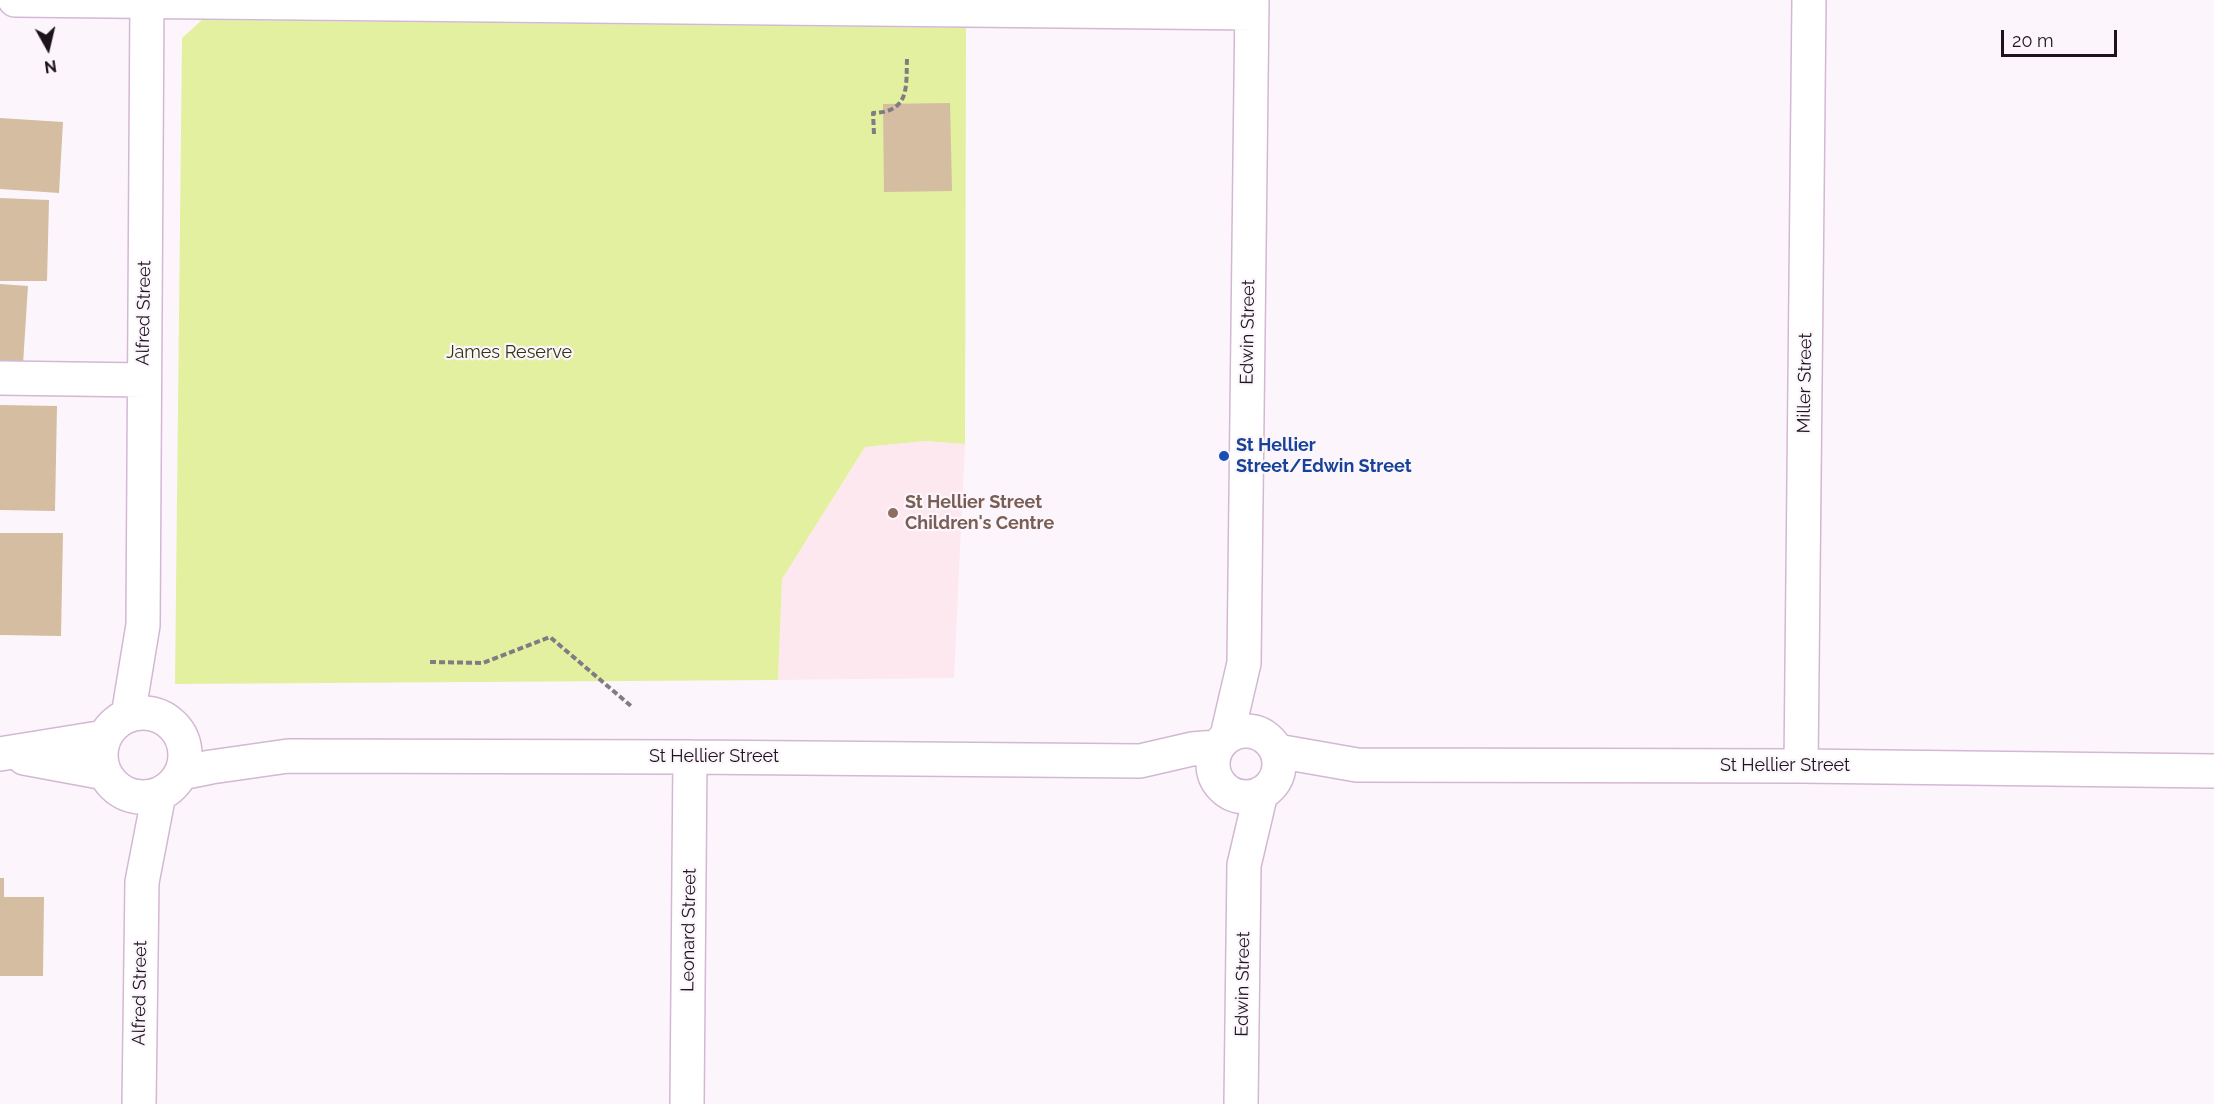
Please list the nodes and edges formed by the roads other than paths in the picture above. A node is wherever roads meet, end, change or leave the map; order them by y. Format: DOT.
graph roads {
  1 [pos="15,0"];
  2 [pos="1809,0"];
  3 [pos="147,1"];
  4 [pos="1252,7"];
  5 [pos="0,378"];
  6 [pos="144,380"];
  7 [pos="143,625"];
  8 [pos="1244,663"];
  9 [pos="117,726"];
  10 [pos="172,729"];
  11 [pos="1222,742"];
  12 [pos="1271,744"];
  13 [pos="1,754"];
  14 [pos="288,756"];
  15 [pos="690,757"];
  16 [pos="1140,761"];
  17 [pos="1357,765"];
  18 [pos="1801,766"];
  19 [pos="2214,771"];
  20 [pos="116,783"];
  21 [pos="170,784"];
  22 [pos="1223,787"];
  23 [pos="1267,788"];
  24 [pos="1244,865"];
  25 [pos="142,882"];
  26 [pos="139,1104"];
  27 [pos="687,1104"];
  28 [pos="1241,1104"];
  1 -- 3 [label="street"];
  2 -- 18 [label="street, Miller Street"];
  3 -- 4 [label="street"];
  3 -- 6 [label="street, Alfred Street"];
  4 -- 8 [label="street, Edwin Street"];
  5 -- 6 [label="street"];
  6 -- 7 [label="street, Alfred Street"];
  7 -- 9 [label="street, Alfred Street"];
  7 -- 10 [label="street, Alfred Street"];
  8 -- 11 [label="street, Edwin Street"];
  8 -- 12 [label="street, Edwin Street"];
  9 -- 10 [label="street"];
  9 -- 13 [label="street"];
  9 -- 20 [label="street"];
  10 -- 14 [label="street, St Hellier Street"];
  10 -- 21 [label="street"];
  11 -- 12 [label="street"];
  11 -- 16 [label="street, St Hellier Street"];
  11 -- 22 [label="street"];
  12 -- 17 [label="street, St Hellier Street"];
  12 -- 23 [label="street"];
  13 -- 20 [label="street"];
  14 -- 15 [label="street, St Hellier Street"];
  14 -- 21 [label="street, St Hellier Street"];
  15 -- 16 [label="street, St Hellier Street"];
  15 -- 27 [label="street, Leonard Street"];
  16 -- 22 [label="street, St Hellier Street"];
  17 -- 18 [label="street, St Hellier Street"];
  17 -- 23 [label="street, St Hellier Street"];
  18 -- 19 [label="street, St Hellier Street"];
  20 -- 21 [label="street"];
  20 -- 25 [label="street, Alfred Street"];
  21 -- 25 [label="street, Alfred Street"];
  22 -- 23 [label="street"];
  22 -- 24 [label="street, Edwin Street"];
  23 -- 24 [label="street, Edwin Street"];
  24 -- 28 [label="street, Edwin Street"];
  25 -- 26 [label="street, Alfred Street"];
}
